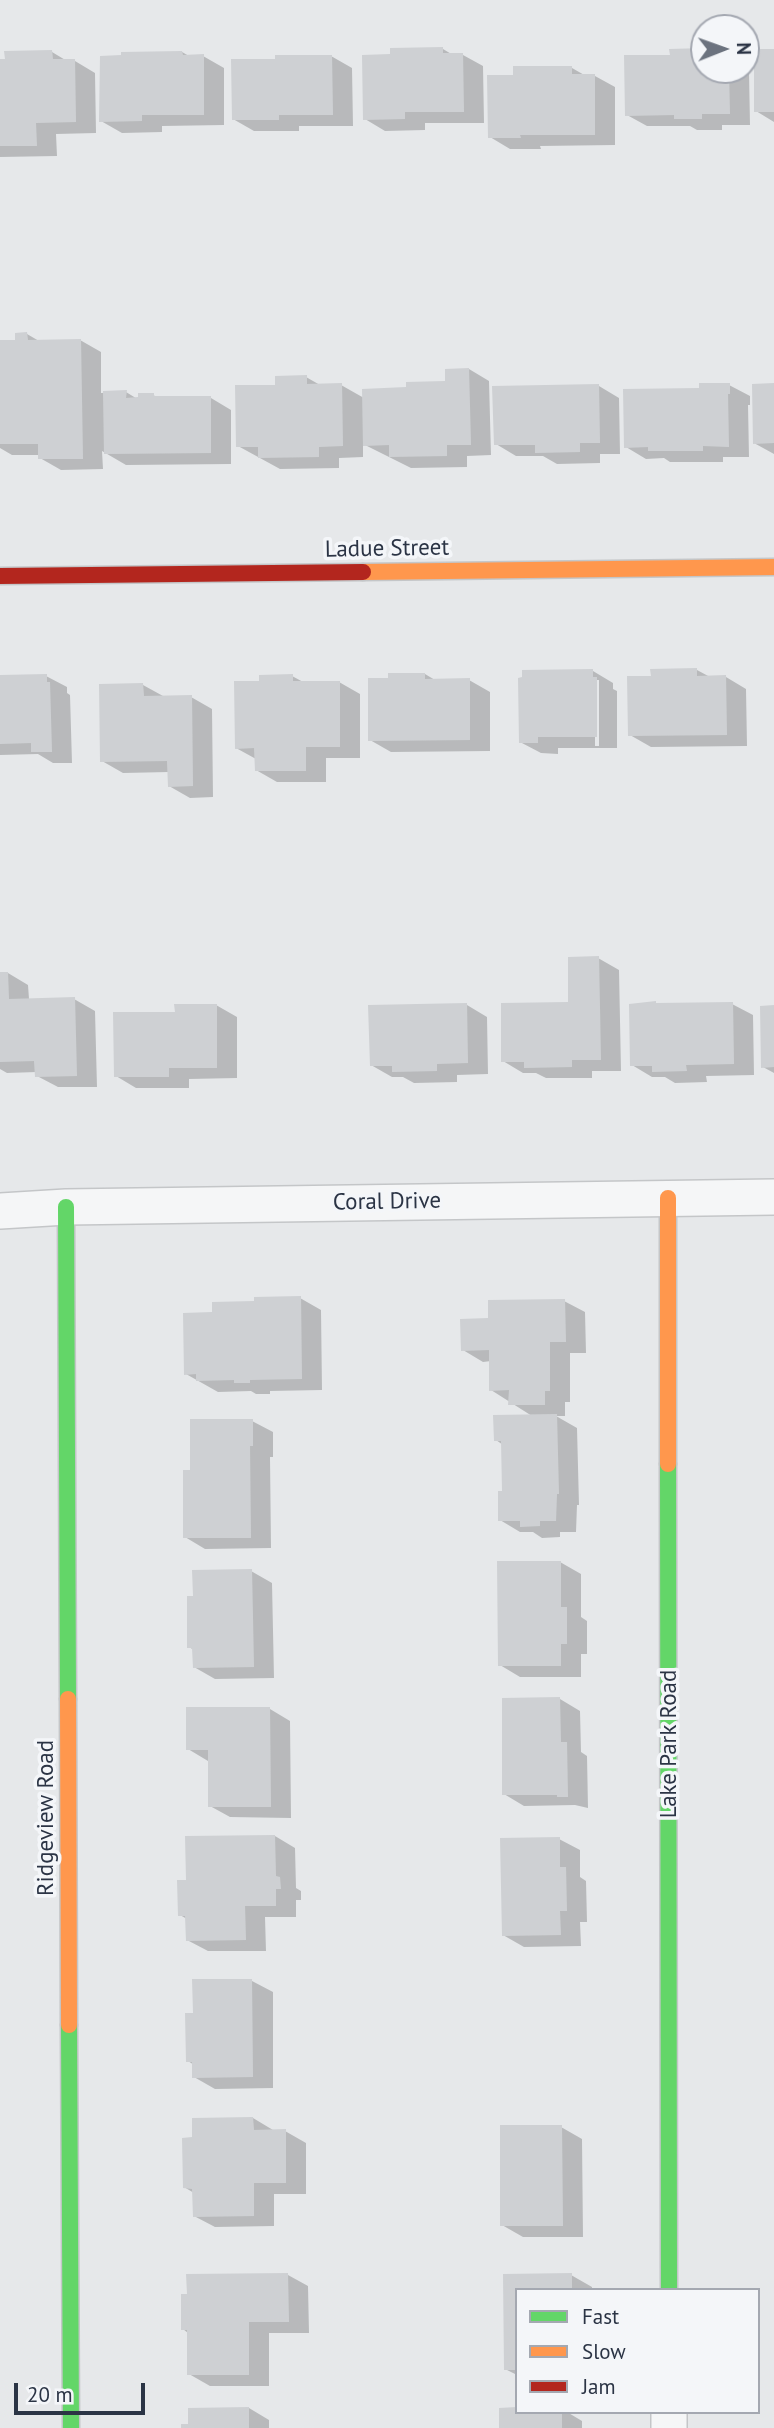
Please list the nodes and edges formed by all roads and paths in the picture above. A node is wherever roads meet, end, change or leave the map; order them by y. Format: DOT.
graph roads {
  1 [pos="774,567"];
  2 [pos="0,576"];
  3 [pos="774,1197"];
  4 [pos="668,1198"];
  5 [pos="66,1207"];
  6 [pos="0,1211"];
  7 [pos="669,2288"];
  8 [pos="71,2428"];
  1 -- 2 [label="street, Ladue Street"];
  3 -- 4 [label="street, Coral Drive"];
  4 -- 5 [label="street, Coral Drive"];
  4 -- 7 [label="street, Lake Park Road"];
  5 -- 6 [label="street, Coral Drive"];
  5 -- 8 [label="street, Ridgeview Road"];
}
